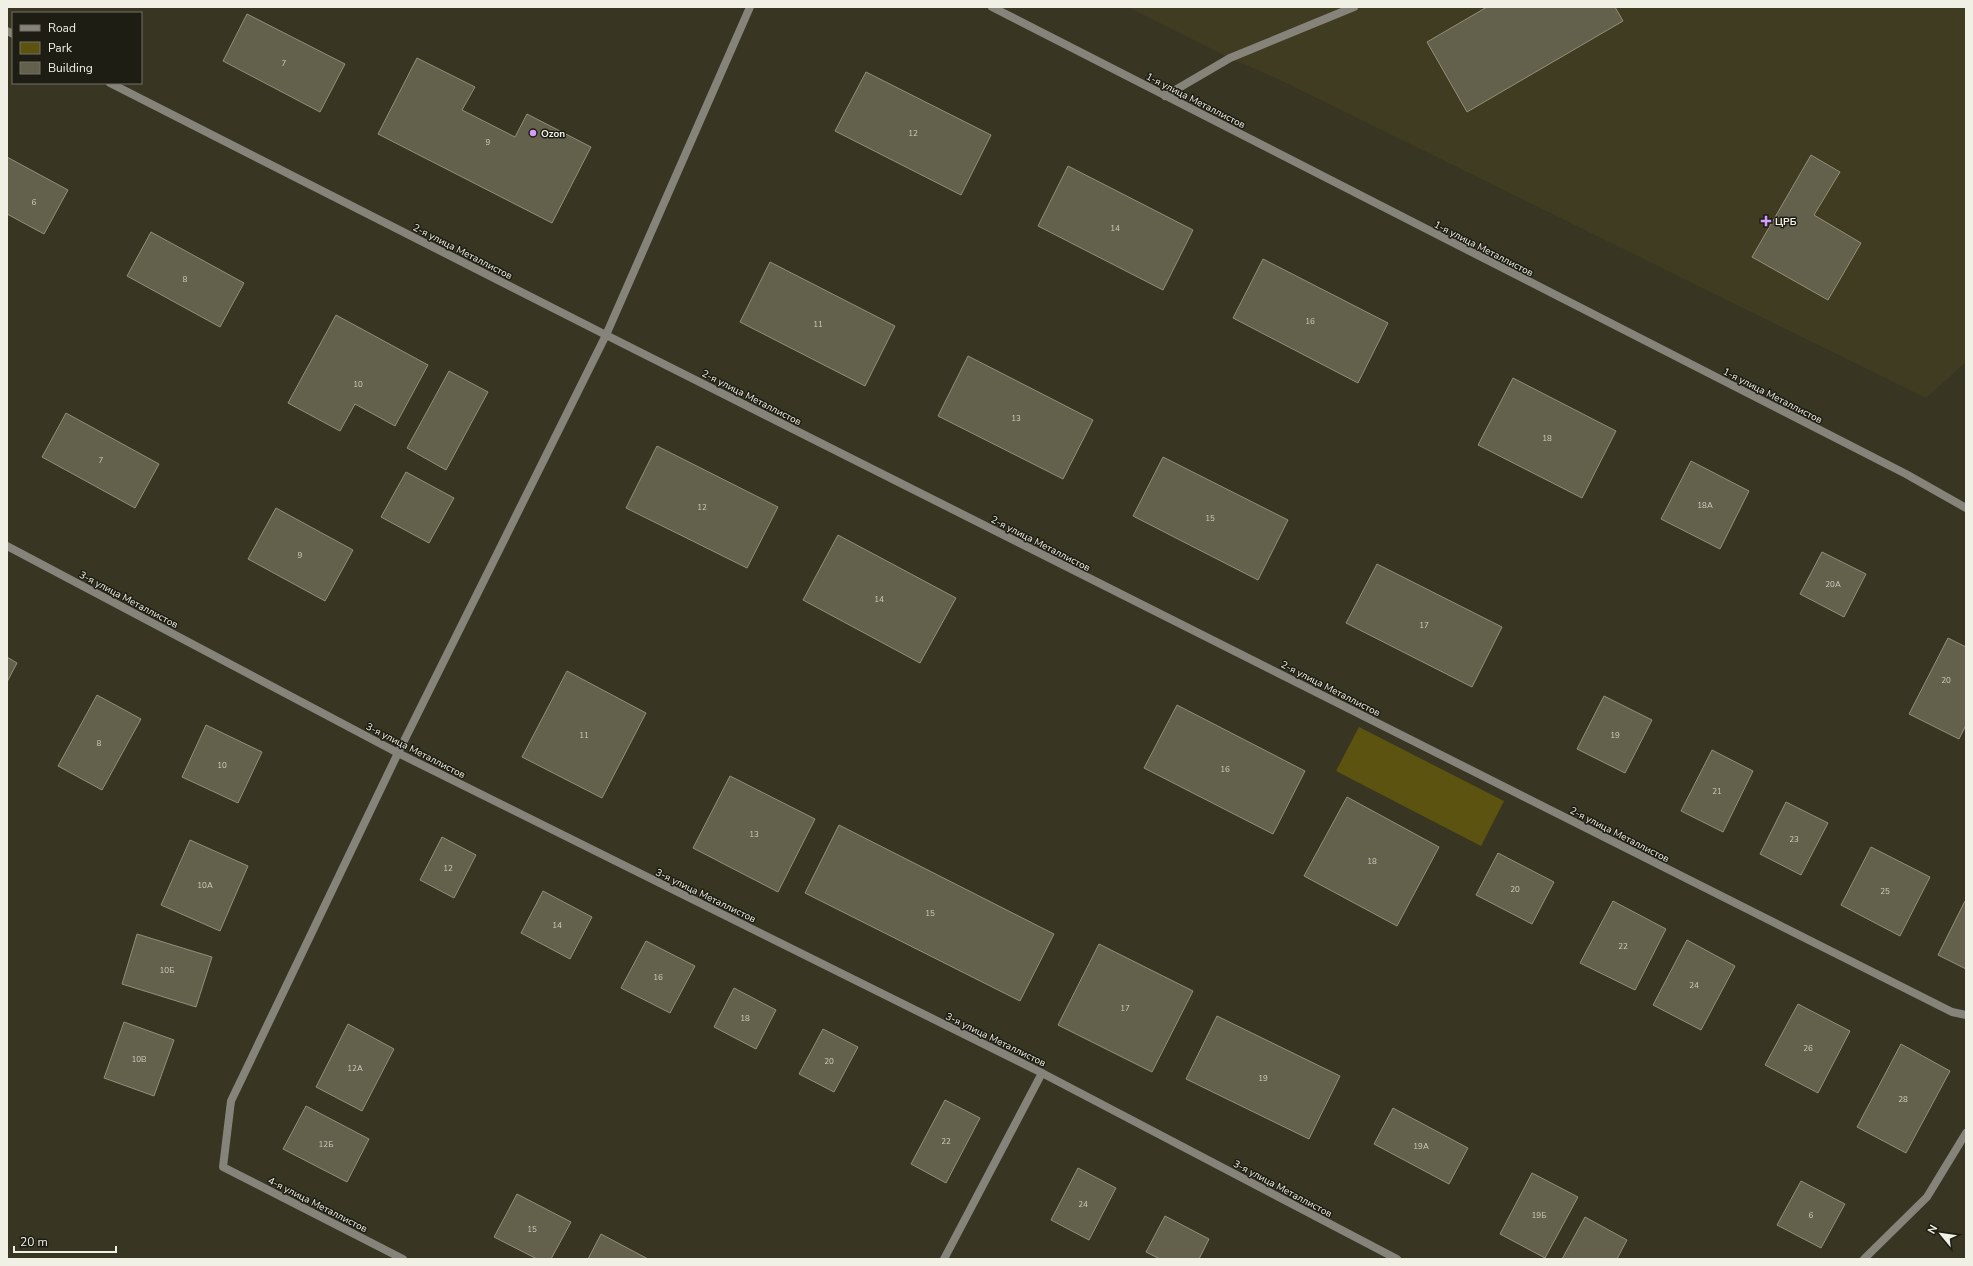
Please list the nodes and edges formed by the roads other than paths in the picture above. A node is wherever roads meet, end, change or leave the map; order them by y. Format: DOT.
graph roads {
  1 [pos="750,7"];
  2 [pos="992,7"];
  3 [pos="1354,7"];
  4 [pos="112,84"];
  5 [pos="1165,96"];
  6 [pos="606,335"];
  7 [pos="1966,508"];
  8 [pos="7,546"];
  9 [pos="398,753"];
  10 [pos="1966,1015"];
  11 [pos="1042,1073"];
  12 [pos="1966,1133"];
  13 [pos="403,1259"];
  14 [pos="944,1259"];
  15 [pos="1397,1259"];
  16 [pos="1864,1259"];
  1 -- 6 [label="street"];
  2 -- 5 [label="street, 1-я улица Металлистов"];
  3 -- 5 [label="street"];
  4 -- 6 [label="street, 2-я улица Металлистов"];
  5 -- 7 [label="street, 1-я улица Металлистов"];
  6 -- 9 [label="street"];
  6 -- 10 [label="street, 2-я улица Металлистов"];
  8 -- 9 [label="street, 3-я улица Металлистов"];
  9 -- 11 [label="street, 3-я улица Металлистов"];
  9 -- 13 [label="street, 4-я улица Металлистов"];
  11 -- 14 [label="street"];
  11 -- 15 [label="street, 3-я улица Металлистов"];
  12 -- 16 [label="street"];
}
